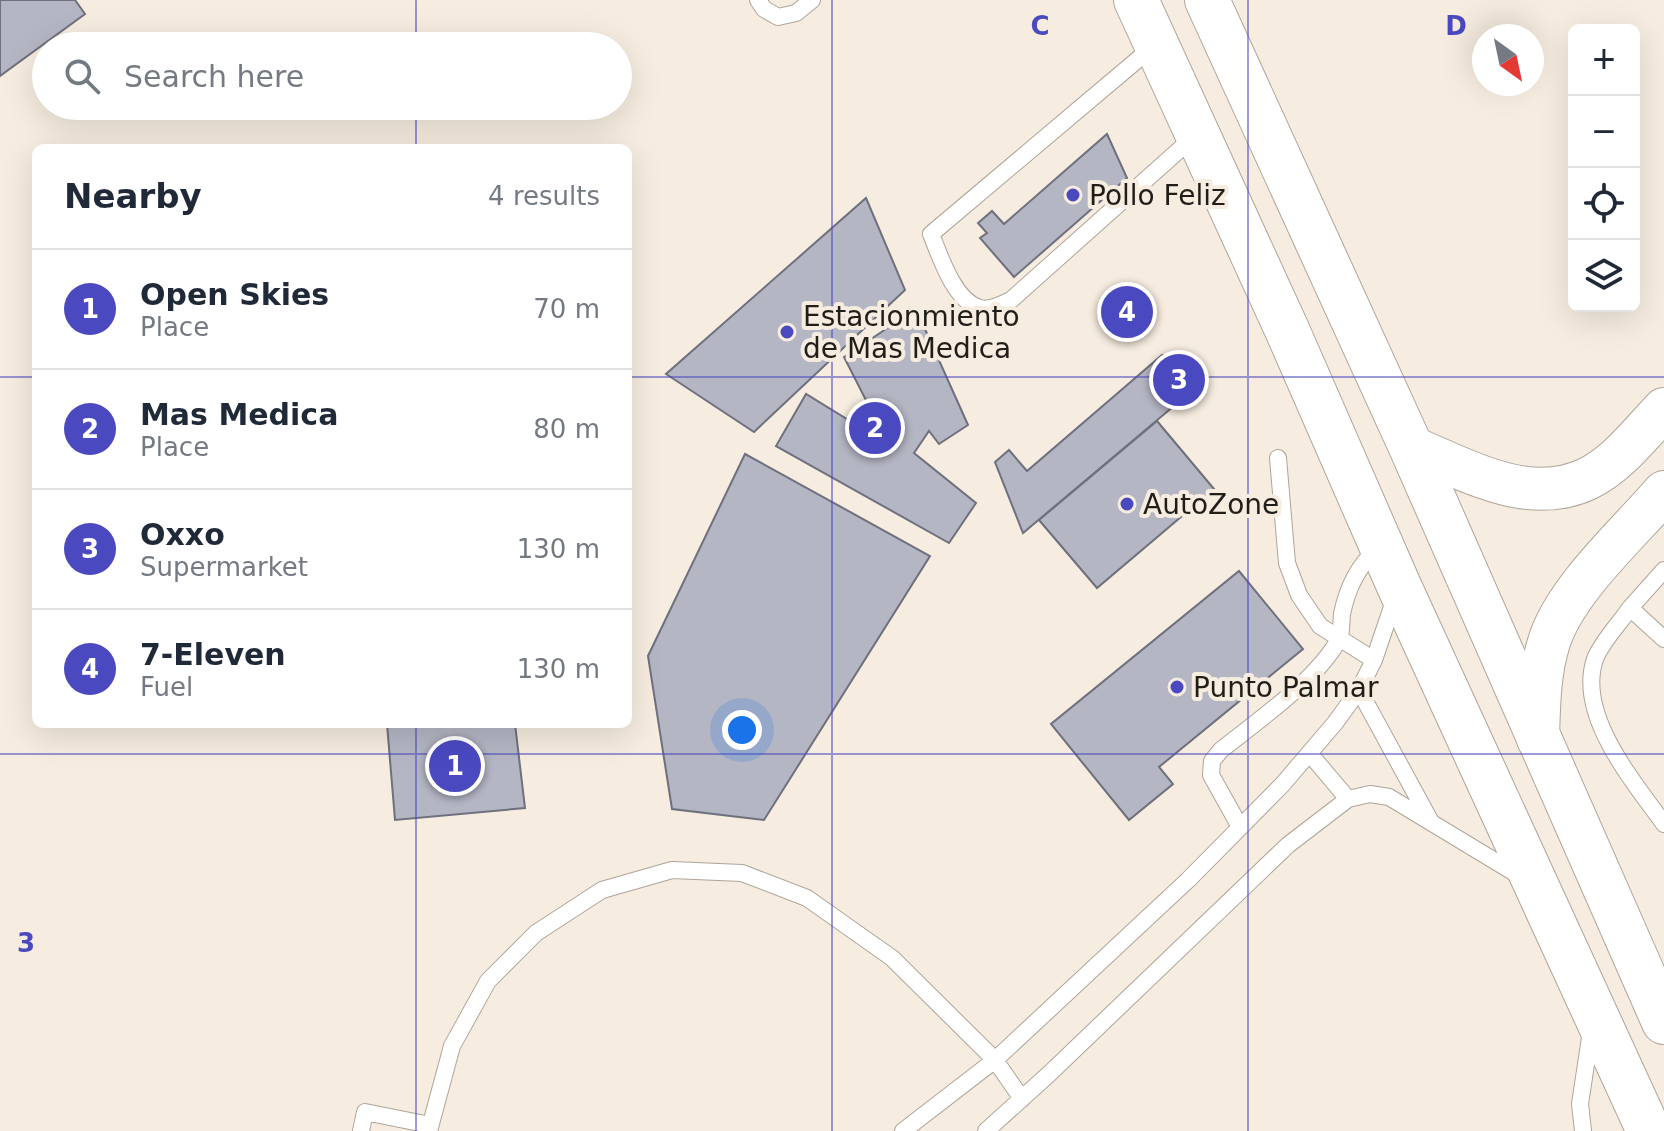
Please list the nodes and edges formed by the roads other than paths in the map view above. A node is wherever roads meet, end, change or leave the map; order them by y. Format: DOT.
graph roads {
  1 [pos="758,0"];
  2 [pos="812,0"];
  3 [pos="1136,0"];
  4 [pos="1207,0"];
  5 [pos="1156,44"];
  6 [pos="1197,134"];
  7 [pos="1664,409"];
  8 [pos="1411,447"];
  9 [pos="1278,458"];
  10 [pos="1664,492"];
  11 [pos="1381,545"];
  12 [pos="1664,570"];
  13 [pos="1399,586"];
  14 [pos="1630,608"];
  15 [pos="1340,637"];
  16 [pos="1664,639"];
  17 [pos="1374,660"];
  18 [pos="1359,690"];
  19 [pos="1538,739"];
  20 [pos="1310,754"];
  21 [pos="1348,799"];
  22 [pos="1432,823"];
  23 [pos="1664,824"];
  24 [pos="1240,827"];
  25 [pos="1540,889"];
  26 [pos="1594,1010"];
  27 [pos="1664,1022"];
  28 [pos="995,1060"];
  29 [pos="1022,1099"];
  30 [pos="429,1128"];
  31 [pos="361,1131"];
  32 [pos="903,1131"];
  33 [pos="986,1131"];
  34 [pos="1583,1131"];
  35 [pos="1649,1131"];
  1 -- 2 [label="lane"];
  3 -- 5 [label="main road"];
  4 -- 8 [label="main road"];
  5 -- 6 [label="main road"];
  5 -- 6 [label="lane"];
  6 -- 11 [label="main road"];
  7 -- 8 [label="street"];
  8 -- 19 [label="main road"];
  9 -- 15 [label="lane"];
  10 -- 19 [label="street"];
  11 -- 13 [label="main road"];
  11 -- 15 [label="lane"];
  12 -- 14 [label="lane"];
  13 -- 17 [label="lane"];
  13 -- 25 [label="main road"];
  14 -- 16 [label="lane"];
  14 -- 23 [label="lane"];
  15 -- 17 [label="lane"];
  15 -- 24 [label="lane"];
  17 -- 18 [label="lane"];
  18 -- 20 [label="lane"];
  18 -- 22 [label="lane"];
  19 -- 27 [label="main road"];
  20 -- 21 [label="lane"];
  20 -- 24 [label="lane"];
  21 -- 22 [label="lane"];
  21 -- 29 [label="lane"];
  22 -- 25 [label="lane"];
  24 -- 28 [label="lane"];
  25 -- 26 [label="main road"];
  26 -- 34 [label="lane"];
  26 -- 35 [label="main road"];
  28 -- 29 [label="lane"];
  28 -- 30 [label="lane"];
  28 -- 32 [label="lane"];
  29 -- 33 [label="lane"];
  30 -- 31 [label="lane"];
}
